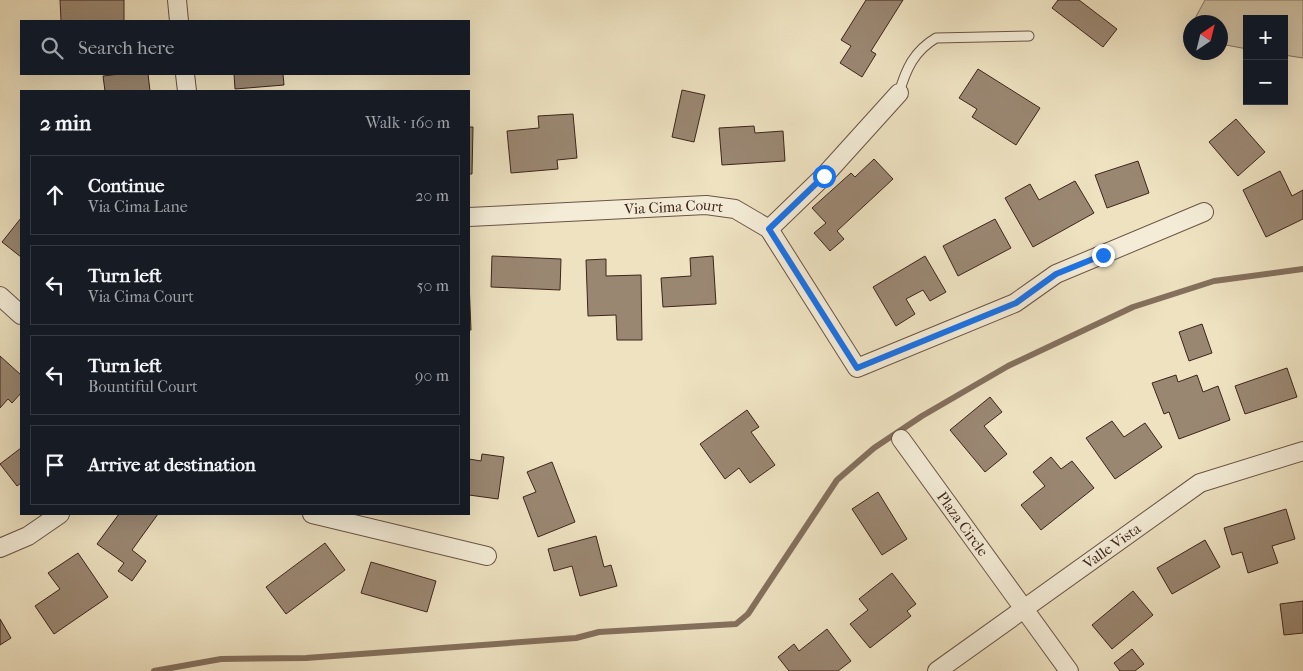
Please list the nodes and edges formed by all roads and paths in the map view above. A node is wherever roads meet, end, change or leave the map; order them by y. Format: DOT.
graph roads {
  1 [pos="177,0"];
  2 [pos="179,20"];
  3 [pos="1029,36"];
  4 [pos="185,75"];
  5 [pos="187,90"];
  6 [pos="899,93"];
  7 [pos="1204,212"];
  8 [pos="470,217"];
  9 [pos="769,229"];
  10 [pos="0,296"];
  11 [pos="20,314"];
  12 [pos="901,439"];
  13 [pos="1303,451"];
  14 [pos="59,515"];
  15 [pos="316,515"];
  16 [pos="0,548"];
  17 [pos="487,556"];
  18 [pos="1022,610"];
  19 [pos="936,671"];
  20 [pos="1069,671"];
  1 -- 2 [label="street"];
  3 -- 6 [label="lane"];
  4 -- 5 [label="street"];
  6 -- 9 [label="street"];
  7 -- 9 [label="street, Via Cima Court"];
  8 -- 9 [label="street, Via Cima Court"];
  10 -- 11 [label="street"];
  12 -- 18 [label="street, Plaza Circle"];
  13 -- 18 [label="street, Valle Vista"];
  14 -- 16 [label="street"];
  15 -- 17 [label="street"];
  18 -- 19 [label="street, Valle Vista"];
  18 -- 20 [label="street, Plaza Circle"];
}
